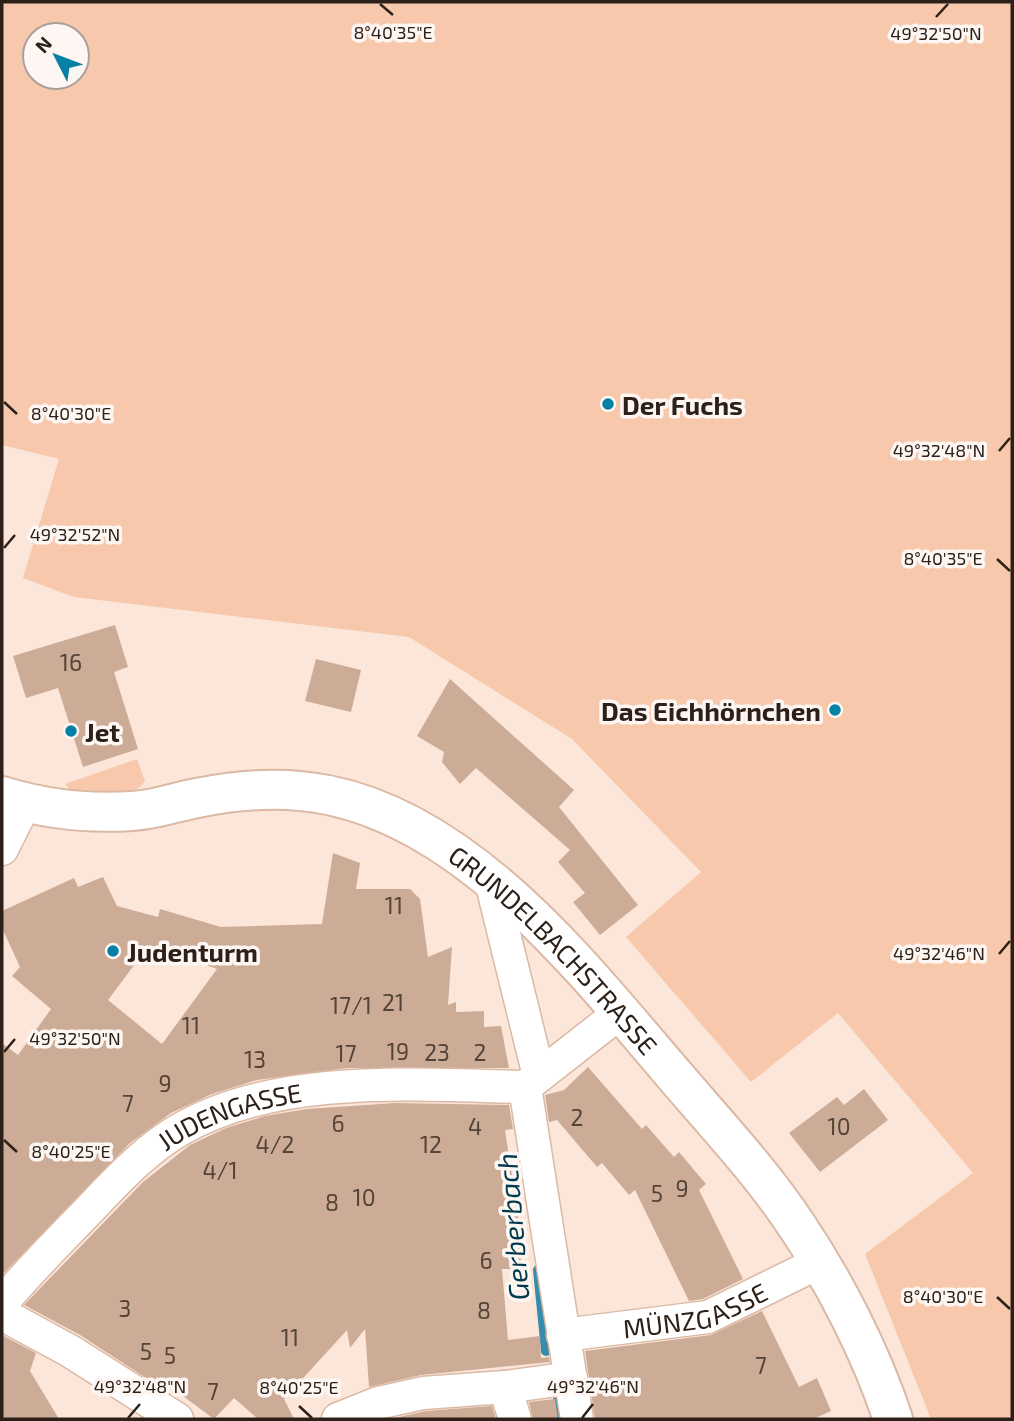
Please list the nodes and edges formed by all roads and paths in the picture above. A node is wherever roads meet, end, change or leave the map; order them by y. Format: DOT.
graph roads {
  1 [pos="13,800"];
  2 [pos="2,849"];
  3 [pos="490,877"];
  4 [pos="621,1012"];
  5 [pos="532,1081"];
  6 [pos="820,1262"];
  7 [pos="2,1303"];
  8 [pos="2,1314"];
  9 [pos="563,1335"];
  10 [pos="571,1378"];
  11 [pos="505,1387"];
  12 [pos="177,1419"];
  13 [pos="338,1419"];
  14 [pos="515,1419"];
  15 [pos="577,1419"];
  16 [pos="893,1419"];
  1 -- 2 [label="street, GRUNDELBACHSTRASSE"];
  1 -- 3 [label="main road, GRUNDELBACHSTRASSE"];
  3 -- 4 [label="main road, GRUNDELBACHSTRASSE"];
  3 -- 5 [label="street"];
  4 -- 5 [label="street"];
  4 -- 6 [label="main road, GRUNDELBACHSTRASSE"];
  5 -- 7 [label="street, JUDENGASSE"];
  5 -- 9 [label="street"];
  6 -- 9 [label="street, MÜNZGASSE"];
  6 -- 16 [label="main road, GRUNDELBACHSTRASSE"];
  8 -- 12 [label="street"];
  9 -- 10 [label="street"];
  10 -- 11 [label="street"];
  10 -- 15 [label="street"];
  11 -- 13 [label="street"];
  11 -- 14 [label="street"];
}
